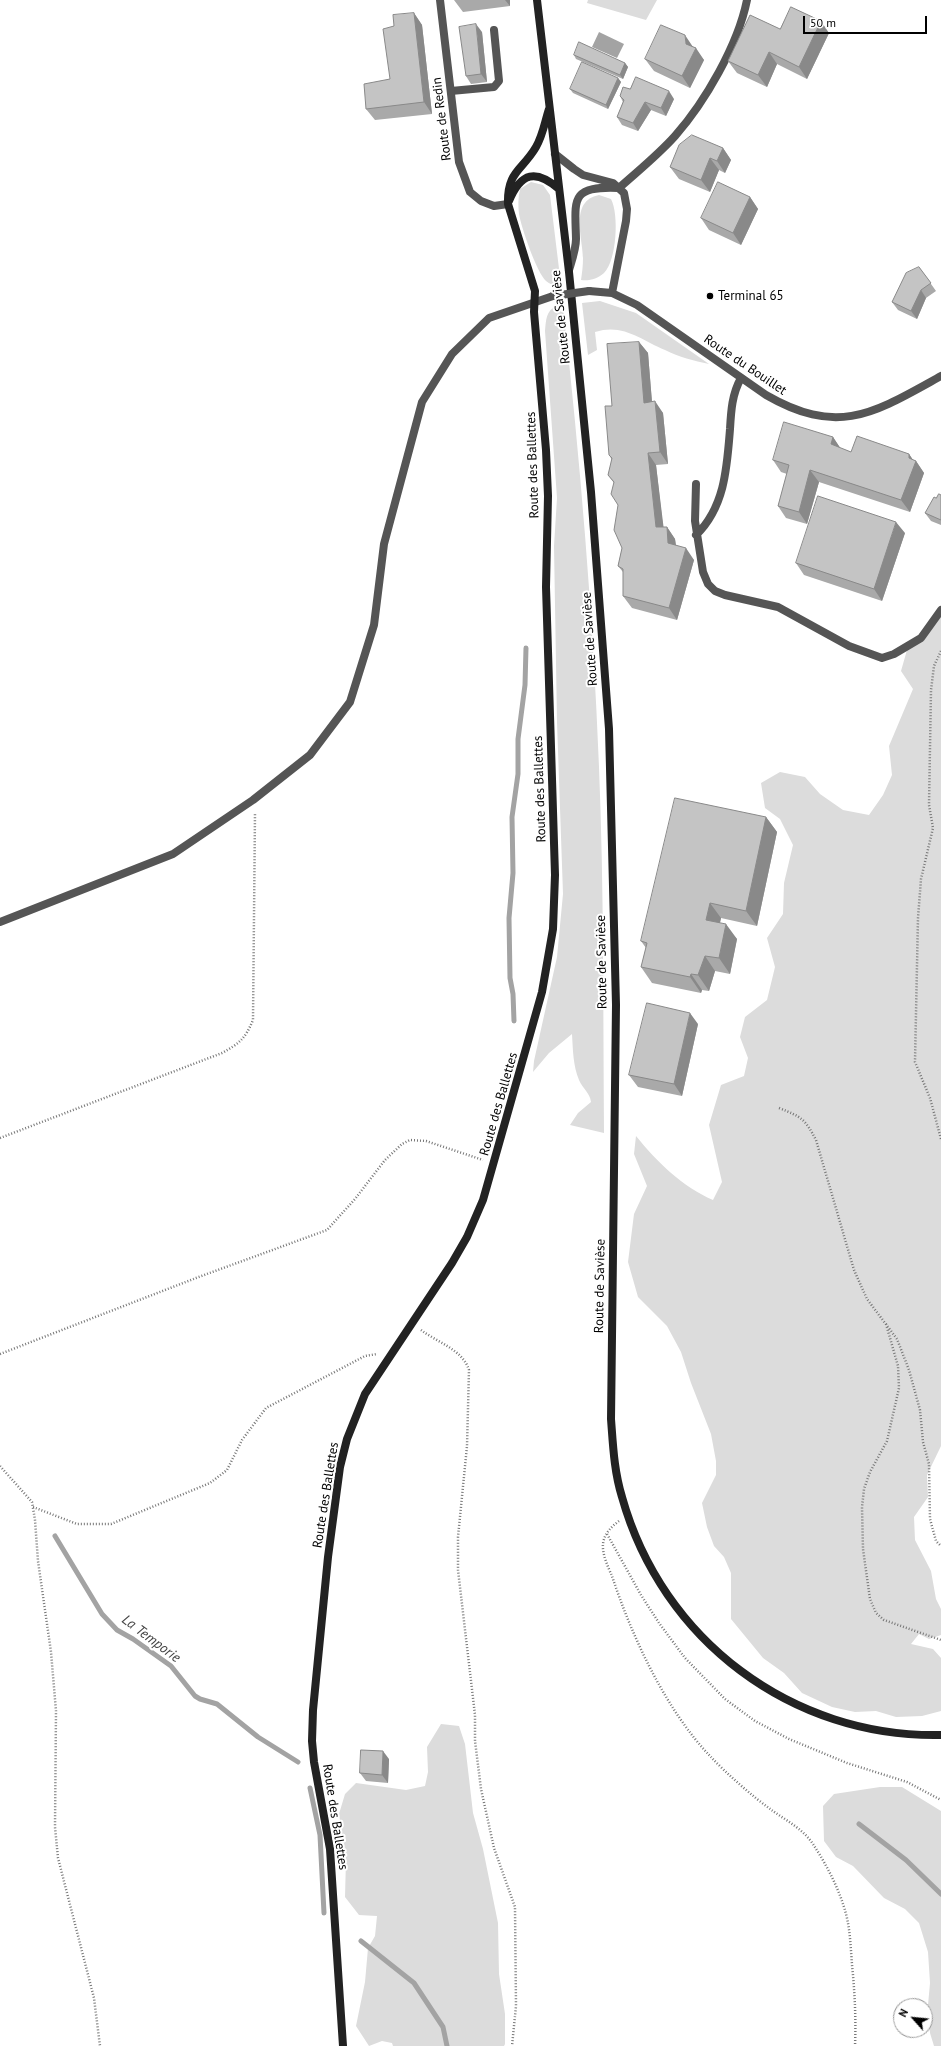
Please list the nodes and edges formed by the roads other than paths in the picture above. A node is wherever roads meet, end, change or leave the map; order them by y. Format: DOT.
graph roads {
  1 [pos="440,0"];
  2 [pos="537,0"];
  3 [pos="747,0"];
  4 [pos="494,30"];
  5 [pos="451,91"];
  6 [pos="550,109"];
  7 [pos="555,154"];
  8 [pos="619,188"];
  9 [pos="559,189"];
  10 [pos="508,204"];
  11 [pos="569,272"];
  12 [pos="612,293"];
  13 [pos="535,301"];
  14 [pos="941,376"];
  15 [pos="741,378"];
  16 [pos="696,484"];
  17 [pos="696,535"];
  18 [pos="941,610"];
  19 [pos="0,922"];
  20 [pos="941,1735"];
  21 [pos="343,2046"];
  1 -- 5 [label="street, Route de Redin"];
  2 -- 6 [label="street, Route de Savièse"];
  3 -- 8 [label="street"];
  4 -- 5 [label="street"];
  5 -- 10 [label="street, Route de Redin"];
  6 -- 7 [label="street, Route de Savièse"];
  6 -- 10 [label="street"];
  7 -- 8 [label="street"];
  7 -- 9 [label="street, Route de Savièse"];
  8 -- 11 [label="street"];
  8 -- 12 [label="street"];
  9 -- 10 [label="street"];
  9 -- 11 [label="street, Route de Savièse"];
  10 -- 13 [label="street, Route des Ballettes"];
  11 -- 20 [label="street, Route de Savièse"];
  12 -- 13 [label="street, Route du Bouillet, bridge"];
  12 -- 15 [label="street, Route du Bouillet"];
  13 -- 19 [label="street, Route du Bouillet"];
  13 -- 21 [label="street, Route des Ballettes"];
  14 -- 15 [label="street, Route du Bouillet"];
  15 -- 17 [label="street"];
  16 -- 17 [label="street"];
  17 -- 18 [label="street"];
}
